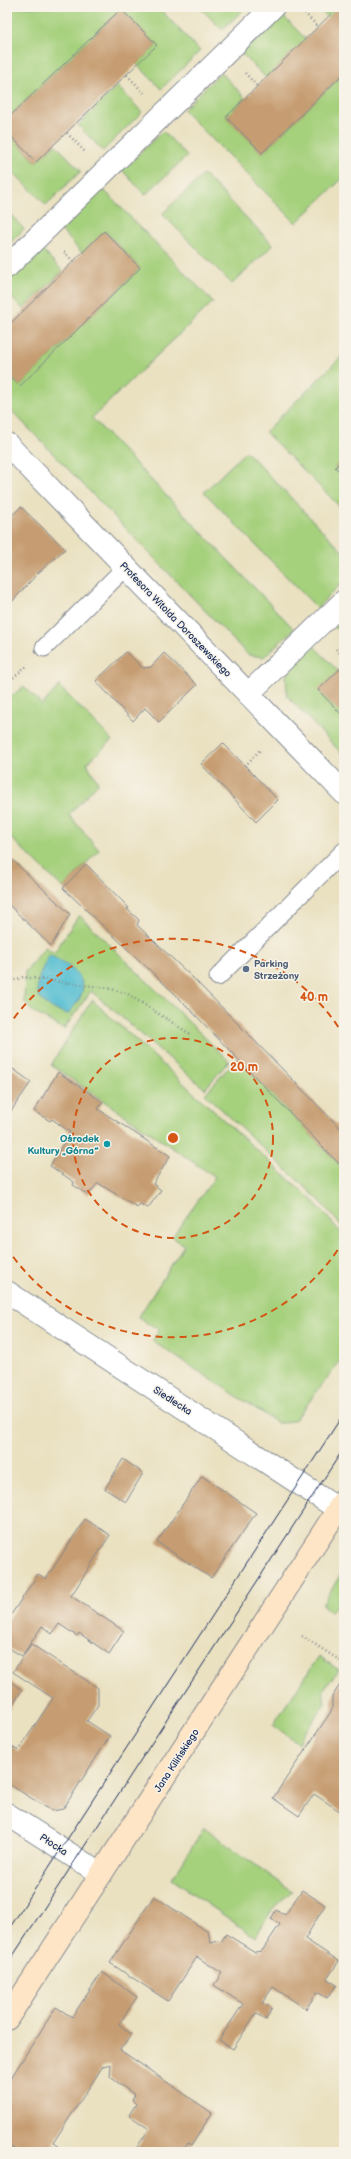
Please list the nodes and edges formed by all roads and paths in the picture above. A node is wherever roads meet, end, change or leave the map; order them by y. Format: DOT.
graph roads {
  1 [pos="273,7"];
  2 [pos="300,7"];
  3 [pos="318,27"];
  4 [pos="7,268"];
  5 [pos="7,318"];
  6 [pos="12,322"];
  7 [pos="7,444"];
  8 [pos="126,567"];
  9 [pos="344,601"];
  10 [pos="44,648"];
  11 [pos="248,694"];
  12 [pos="263,746"];
  13 [pos="245,766"];
  14 [pos="344,793"];
  15 [pos="344,851"];
  16 [pos="218,977"];
  17 [pos="7,983"];
  18 [pos="190,1034"];
  19 [pos="7,1292"];
  20 [pos="341,1504"];
  21 [pos="344,1606"];
  22 [pos="344,1614"];
  23 [pos="302,1636"];
  24 [pos="344,1663"];
  25 [pos="7,1814"];
  26 [pos="101,1874"];
  27 [pos="7,2020"];
  1 -- 4 [label="street"];
  2 -- 3 [label="path"];
  5 -- 6 [label="path"];
  7 -- 8 [label="street, Profesora Witolda Doroszewskiego"];
  8 -- 10 [label="lane"];
  8 -- 11 [label="street, Profesora Witolda Doroszewskiego"];
  9 -- 11 [label="street"];
  11 -- 14 [label="street, Profesora Witolda Doroszewskiego"];
  12 -- 13 [label="path"];
  15 -- 16 [label="lane"];
  17 -- 18 [label="path"];
  19 -- 20 [label="street, Siedlecka"];
  20 -- 26 [label="street, Jana Kilińskiego"];
  21 -- 22 [label="path"];
  23 -- 24 [label="path"];
  25 -- 26 [label="street, Płocka"];
  26 -- 27 [label="street, Jana Kilińskiego"];
}
